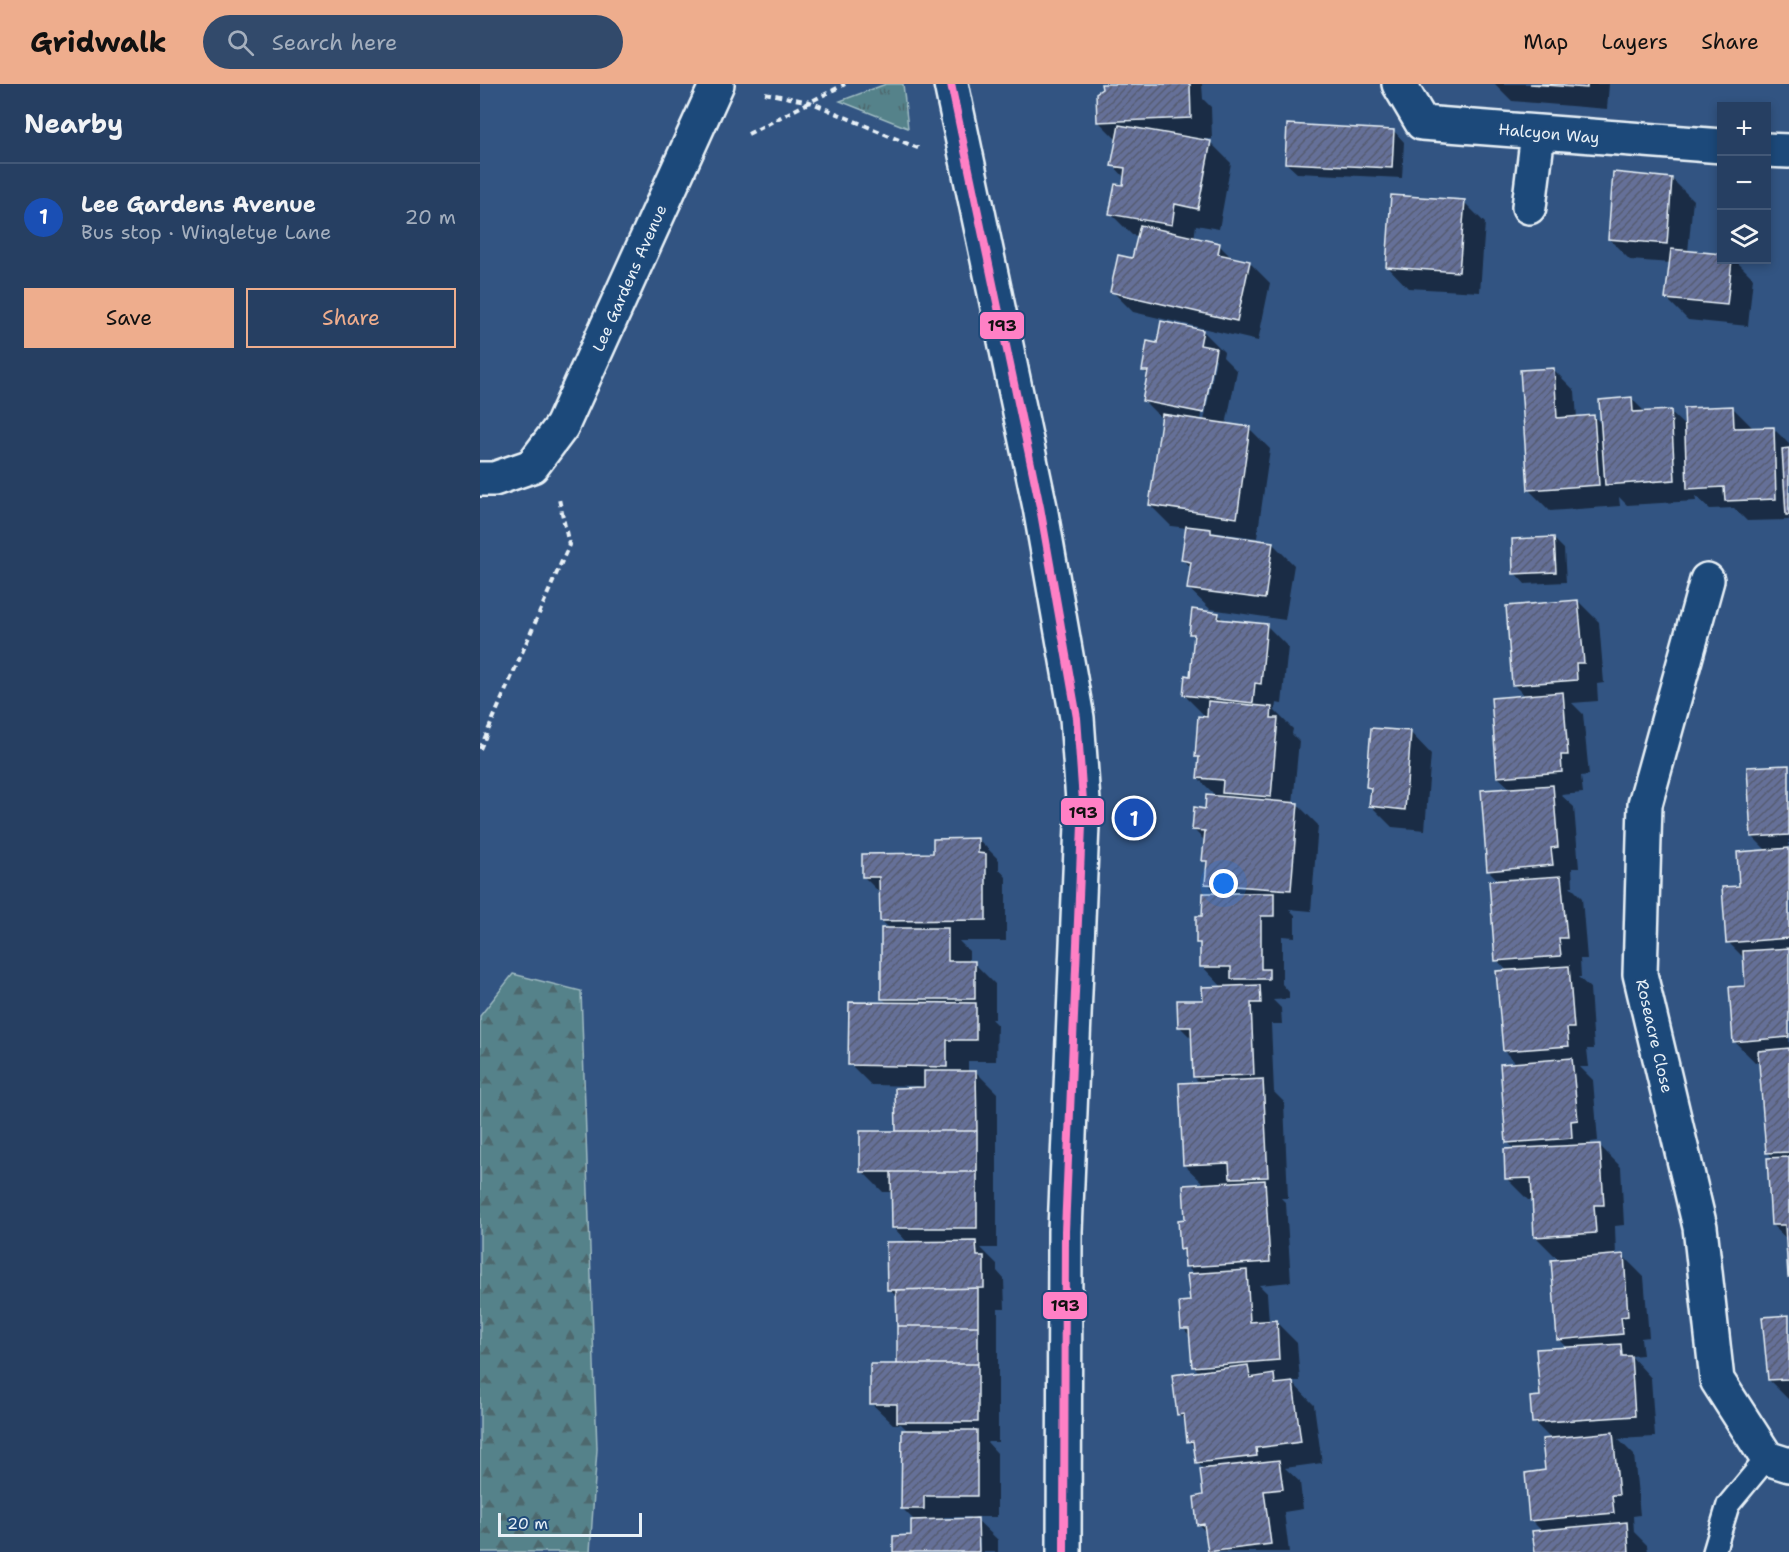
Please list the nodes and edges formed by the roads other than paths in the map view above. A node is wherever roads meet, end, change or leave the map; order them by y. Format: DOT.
graph roads {
  1 [pos="717,84"];
  2 [pos="951,84"];
  3 [pos="1399,84"];
  4 [pos="1538,133"];
  5 [pos="1717,146"];
  6 [pos="1771,150"];
  7 [pos="1789,151"];
  8 [pos="1529,207"];
  9 [pos="480,479"];
  10 [pos="1707,580"];
  11 [pos="1778,1462"];
  12 [pos="1064,1552"];
  13 [pos="1714,1552"];
  1 -- 9 [label="street, Lee Gardens Avenue"];
  2 -- 12 [label="street"];
  3 -- 4 [label="street, Halcyon Way"];
  4 -- 5 [label="street, Halcyon Way"];
  4 -- 8 [label="street"];
  6 -- 7 [label="street"];
  10 -- 11 [label="street, Roseacre Close"];
  11 -- 13 [label="lane"];
}
